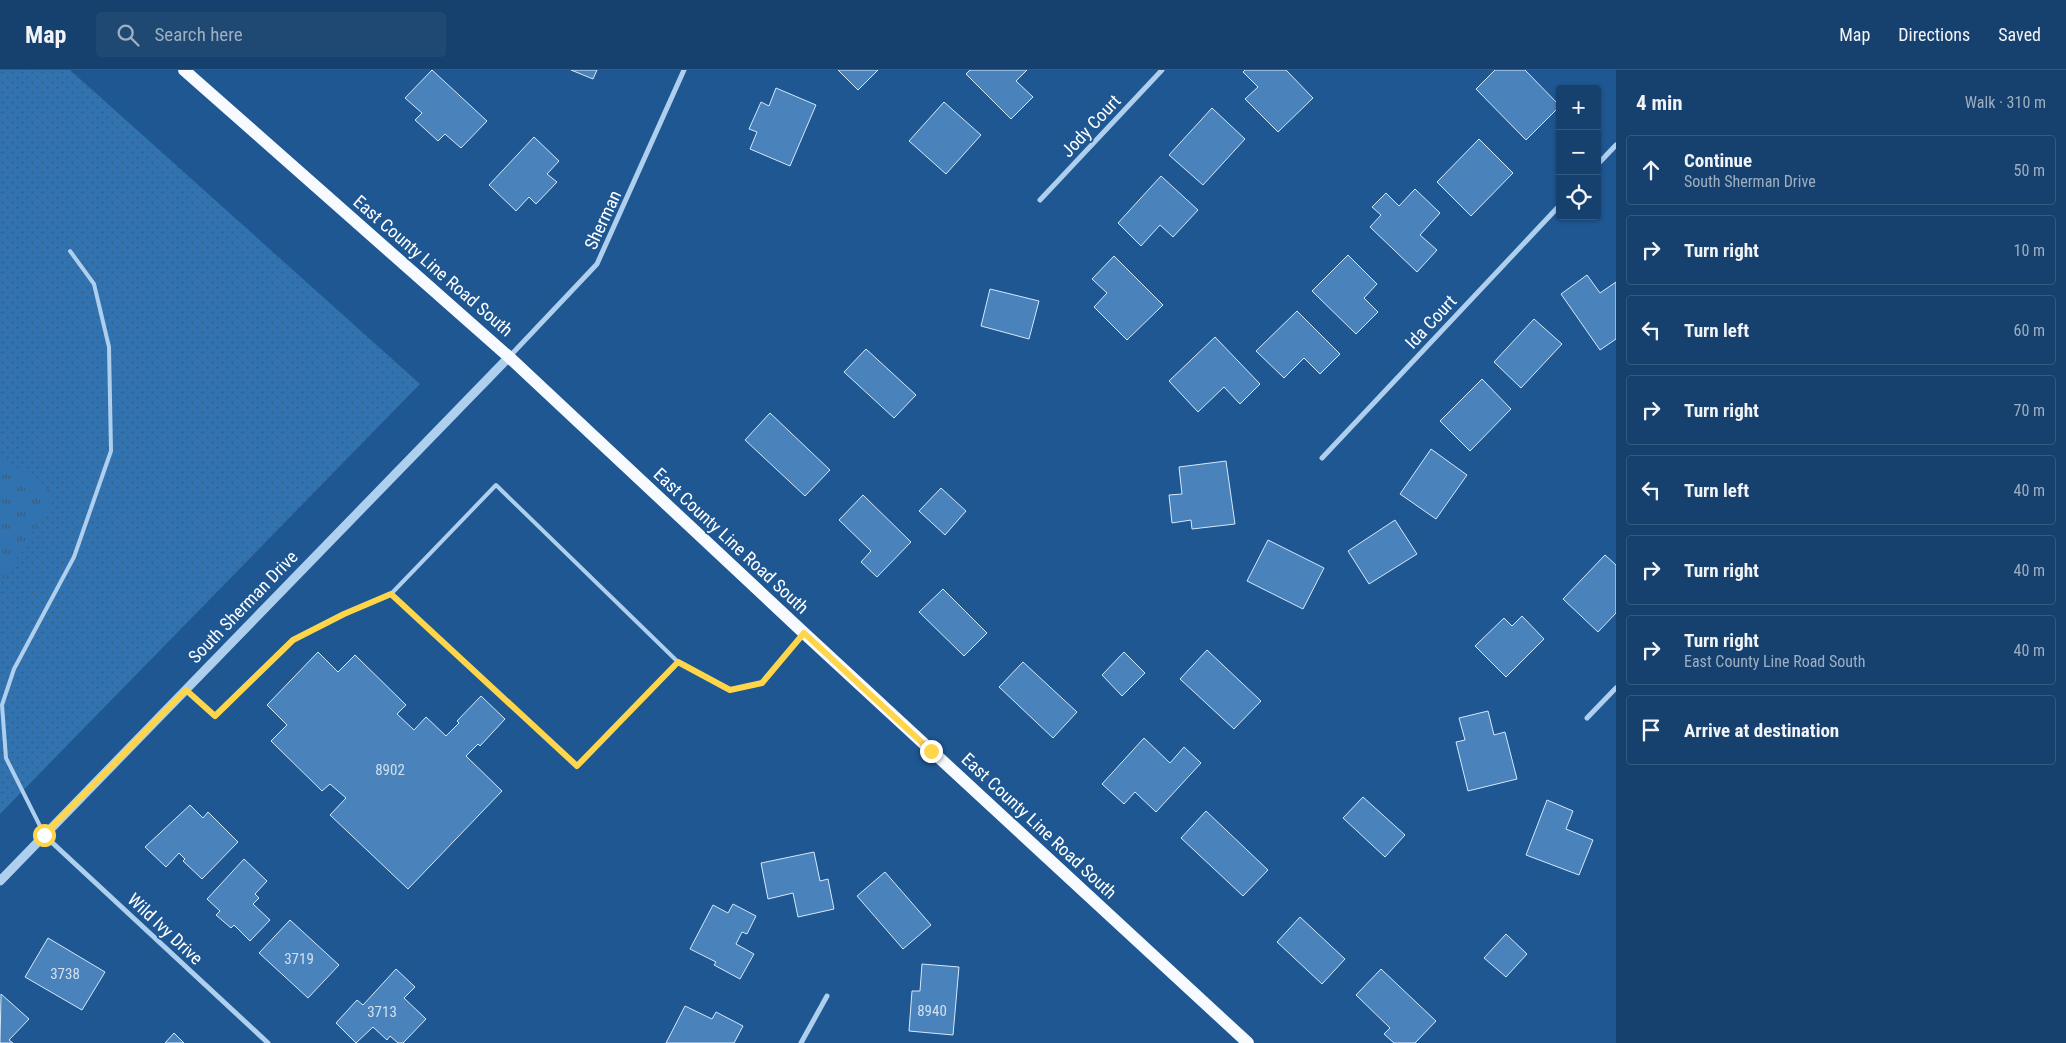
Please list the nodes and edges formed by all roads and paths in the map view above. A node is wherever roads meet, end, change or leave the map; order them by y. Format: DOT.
graph roads {
  1 [pos="184,70"];
  2 [pos="684,70"];
  3 [pos="1162,70"];
  4 [pos="1616,145"];
  5 [pos="1601,161"];
  6 [pos="1040,200"];
  7 [pos="1556,209"];
  8 [pos="70,251"];
  9 [pos="510,357"];
  10 [pos="1322,458"];
  11 [pos="391,594"];
  12 [pos="804,633"];
  13 [pos="678,662"];
  14 [pos="1616,688"];
  15 [pos="186,690"];
  16 [pos="1587,718"];
  17 [pos="44,835"];
  18 [pos="0,881"];
  19 [pos="827,996"];
  20 [pos="268,1043"];
  21 [pos="801,1043"];
  22 [pos="1248,1043"];
  1 -- 9 [label="main road, East County Line Road South"];
  2 -- 9 [label="street, Sherman"];
  3 -- 6 [label="street, Jody Court"];
  4 -- 5 [label="street"];
  7 -- 10 [label="street, Ida Court"];
  8 -- 17 [label="lane"];
  9 -- 12 [label="main road, East County Line Road South"];
  9 -- 15 [label="street, South Sherman Drive"];
  11 -- 13 [label="lane"];
  11 -- 13 [label="lane"];
  11 -- 15 [label="lane"];
  12 -- 13 [label="lane"];
  12 -- 22 [label="main road, East County Line Road South"];
  14 -- 16 [label="street"];
  15 -- 17 [label="street, South Sherman Drive"];
  17 -- 18 [label="street, South Sherman Drive"];
  17 -- 20 [label="street, Wild Ivy Drive"];
  19 -- 21 [label="street"];
}
